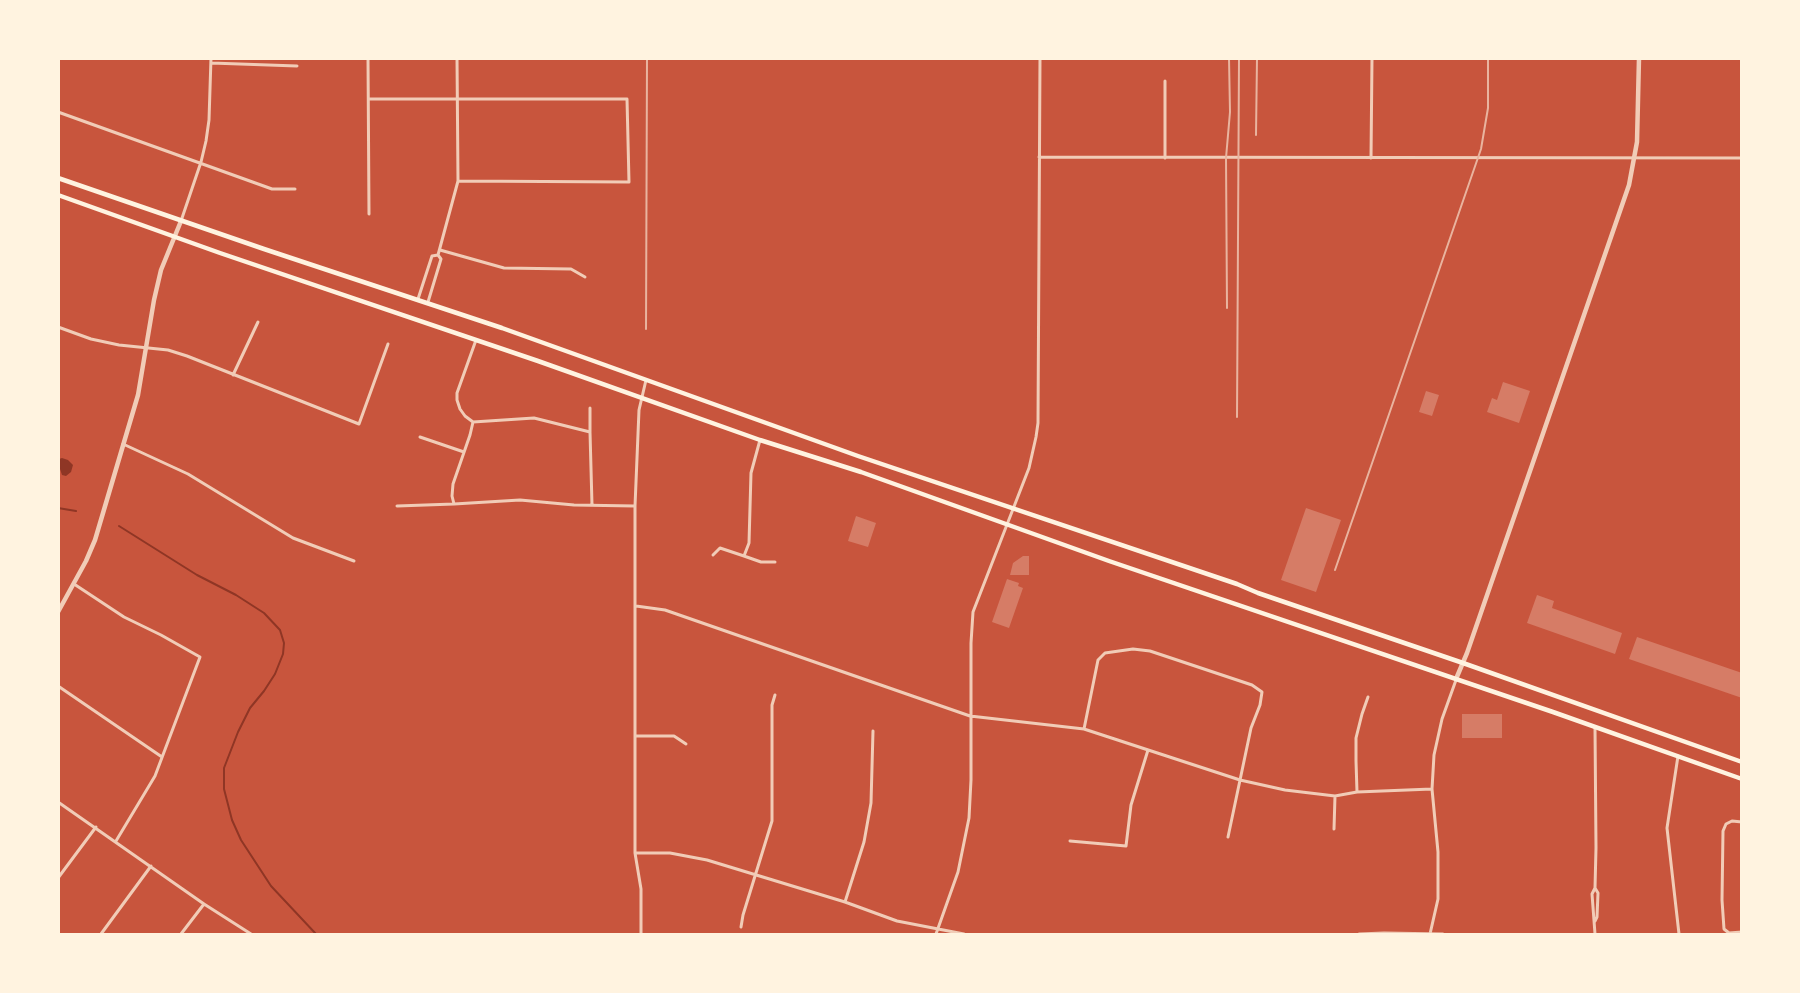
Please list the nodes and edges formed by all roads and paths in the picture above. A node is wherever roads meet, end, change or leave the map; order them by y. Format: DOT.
graph roads {
  1 [pos="368,58"];
  2 [pos="457,58"];
  3 [pos="1040,58"];
  4 [pos="1371,58"];
  5 [pos="1639,58"];
  6 [pos="211,61"];
  7 [pos="297,66"];
  8 [pos="1165,81"];
  9 [pos="458,98"];
  10 [pos="369,99"];
  11 [pos="58,112"];
  12 [pos="1039,157"];
  13 [pos="1165,158"];
  14 [pos="1371,158"];
  15 [pos="1635,158"];
  16 [pos="1742,158"];
  17 [pos="201,162"];
  18 [pos="58,178"];
  19 [pos="458,181"];
  20 [pos="295,189"];
  21 [pos="58,195"];
  22 [pos="369,214"];
  23 [pos="181,221"];
  24 [pos="174,237"];
  25 [pos="440,250"];
  26 [pos="438,255"];
  27 [pos="585,277"];
  28 [pos="418,299"];
  29 [pos="428,302"];
  30 [pos="258,322"];
  31 [pos="58,327"];
  32 [pos="476,340"];
  33 [pos="388,344"];
  34 [pos="146,348"];
  35 [pos="233,375"];
  36 [pos="646,380"];
  37 [pos="641,398"];
  38 [pos="590,408"];
  39 [pos="473,422"];
  40 [pos="590,432"];
  41 [pos="420,437"];
  42 [pos="760,440"];
  43 [pos="123,444"];
  44 [pos="464,452"];
  45 [pos="454,504"];
  46 [pos="592,505"];
  47 [pos="397,506"];
  48 [pos="635,506"];
  49 [pos="1012,509"];
  50 [pos="1006,524"];
  51 [pos="713,555"];
  52 [pos="744,556"];
  53 [pos="354,561"];
  54 [pos="775,562"];
  55 [pos="74,584"];
  56 [pos="636,606"];
  57 [pos="58,612"];
  58 [pos="1463,663"];
  59 [pos="1456,679"];
  60 [pos="58,686"];
  61 [pos="775,695"];
  62 [pos="1368,697"];
  63 [pos="970,716"];
  64 [pos="1595,728"];
  65 [pos="1084,729"];
  66 [pos="873,731"];
  67 [pos="635,736"];
  68 [pos="686,744"];
  69 [pos="1148,750"];
  70 [pos="1678,756"];
  71 [pos="162,757"];
  72 [pos="1742,762"];
  73 [pos="1742,778"];
  74 [pos="1240,780"];
  75 [pos="1432,789"];
  76 [pos="1357,792"];
  77 [pos="1335,795"];
  78 [pos="58,801"];
  79 [pos="1742,822"];
  80 [pos="96,827"];
  81 [pos="1334,829"];
  82 [pos="1228,837"];
  83 [pos="116,841"];
  84 [pos="1070,841"];
  85 [pos="635,853"];
  86 [pos="151,866"];
  87 [pos="755,875"];
  88 [pos="58,878"];
  89 [pos="845,902"];
  90 [pos="204,904"];
  91 [pos="741,927"];
  92 [pos="938,929"];
  93 [pos="1742,932"];
  94 [pos="101,934"];
  95 [pos="181,934"];
  96 [pos="251,934"];
  97 [pos="640,934"];
  98 [pos="936,934"];
  99 [pos="964,934"];
  100 [pos="1359,934"];
  101 [pos="1431,934"];
  102 [pos="1443,934"];
  103 [pos="1594,934"];
  104 [pos="1679,934"];
  1 -- 10 [label="street"];
  2 -- 9 [label="street"];
  3 -- 12 [label="street"];
  4 -- 14 [label="street"];
  5 -- 15 [label="street"];
  6 -- 7 [label="street"];
  6 -- 17 [label="street"];
  8 -- 13 [label="street"];
  9 -- 10 [label="street"];
  9 -- 19 [label="street"];
  9 -- 19 [label="street"];
  10 -- 22 [label="street"];
  11 -- 17 [label="street"];
  12 -- 13 [label="street"];
  12 -- 49 [label="street"];
  13 -- 14 [label="street"];
  14 -- 15 [label="street"];
  15 -- 16 [label="street"];
  15 -- 58 [label="street"];
  17 -- 20 [label="street"];
  17 -- 23 [label="street"];
  18 -- 23 [label="main road"];
  19 -- 25 [label="street"];
  21 -- 24 [label="main road"];
  23 -- 24 [label="street"];
  23 -- 28 [label="main road"];
  24 -- 32 [label="main road"];
  24 -- 34 [label="street"];
  25 -- 26 [label="street"];
  25 -- 27 [label="street"];
  26 -- 28 [label="street"];
  26 -- 29 [label="street"];
  28 -- 29 [label="main road"];
  29 -- 36 [label="main road"];
  30 -- 35 [label="street"];
  31 -- 34 [label="street"];
  32 -- 37 [label="main road"];
  32 -- 39 [label="street"];
  33 -- 35 [label="street"];
  34 -- 35 [label="street"];
  34 -- 43 [label="street"];
  36 -- 37 [label="street"];
  36 -- 49 [label="main road"];
  37 -- 42 [label="main road"];
  37 -- 48 [label="street"];
  38 -- 40 [label="street"];
  39 -- 40 [label="street"];
  39 -- 44 [label="street"];
  40 -- 46 [label="street"];
  41 -- 44 [label="street"];
  42 -- 50 [label="main road"];
  42 -- 52 [label="street"];
  43 -- 53 [label="street"];
  43 -- 55 [label="street"];
  44 -- 45 [label="street"];
  45 -- 46 [label="street"];
  45 -- 47 [label="street"];
  46 -- 48 [label="street"];
  48 -- 56 [label="street"];
  49 -- 50 [label="street"];
  49 -- 58 [label="main road"];
  50 -- 59 [label="main road"];
  50 -- 63 [label="street"];
  51 -- 52 [label="street"];
  52 -- 54 [label="street"];
  55 -- 57 [label="street"];
  55 -- 71 [label="street"];
  56 -- 63 [label="street"];
  56 -- 67 [label="street"];
  58 -- 59 [label="street"];
  58 -- 72 [label="main road"];
  59 -- 64 [label="main road"];
  59 -- 75 [label="street"];
  60 -- 71 [label="street"];
  61 -- 87 [label="street"];
  62 -- 76 [label="street"];
  63 -- 65 [label="street"];
  63 -- 92 [label="street"];
  64 -- 70 [label="main road"];
  64 -- 103 [label="street"];
  65 -- 69 [label="street"];
  65 -- 74 [label="street"];
  66 -- 89 [label="street"];
  67 -- 68 [label="street"];
  67 -- 85 [label="street"];
  69 -- 74 [label="street"];
  69 -- 84 [label="street"];
  70 -- 73 [label="main road"];
  70 -- 104 [label="street"];
  71 -- 83 [label="street"];
  74 -- 77 [label="street"];
  74 -- 82 [label="street"];
  75 -- 76 [label="street"];
  75 -- 101 [label="street"];
  76 -- 77 [label="street"];
  77 -- 81 [label="street"];
  78 -- 80 [label="street"];
  79 -- 93 [label="street"];
  80 -- 83 [label="street"];
  80 -- 88 [label="street"];
  83 -- 86 [label="street"];
  85 -- 87 [label="street"];
  85 -- 97 [label="street"];
  86 -- 90 [label="street"];
  86 -- 94 [label="street"];
  87 -- 89 [label="street"];
  87 -- 91 [label="street"];
  89 -- 92 [label="street"];
  90 -- 95 [label="street"];
  90 -- 96 [label="street"];
  92 -- 98 [label="street"];
  92 -- 99 [label="street"];
  100 -- 101 [label="street"];
  101 -- 102 [label="street"];
}
